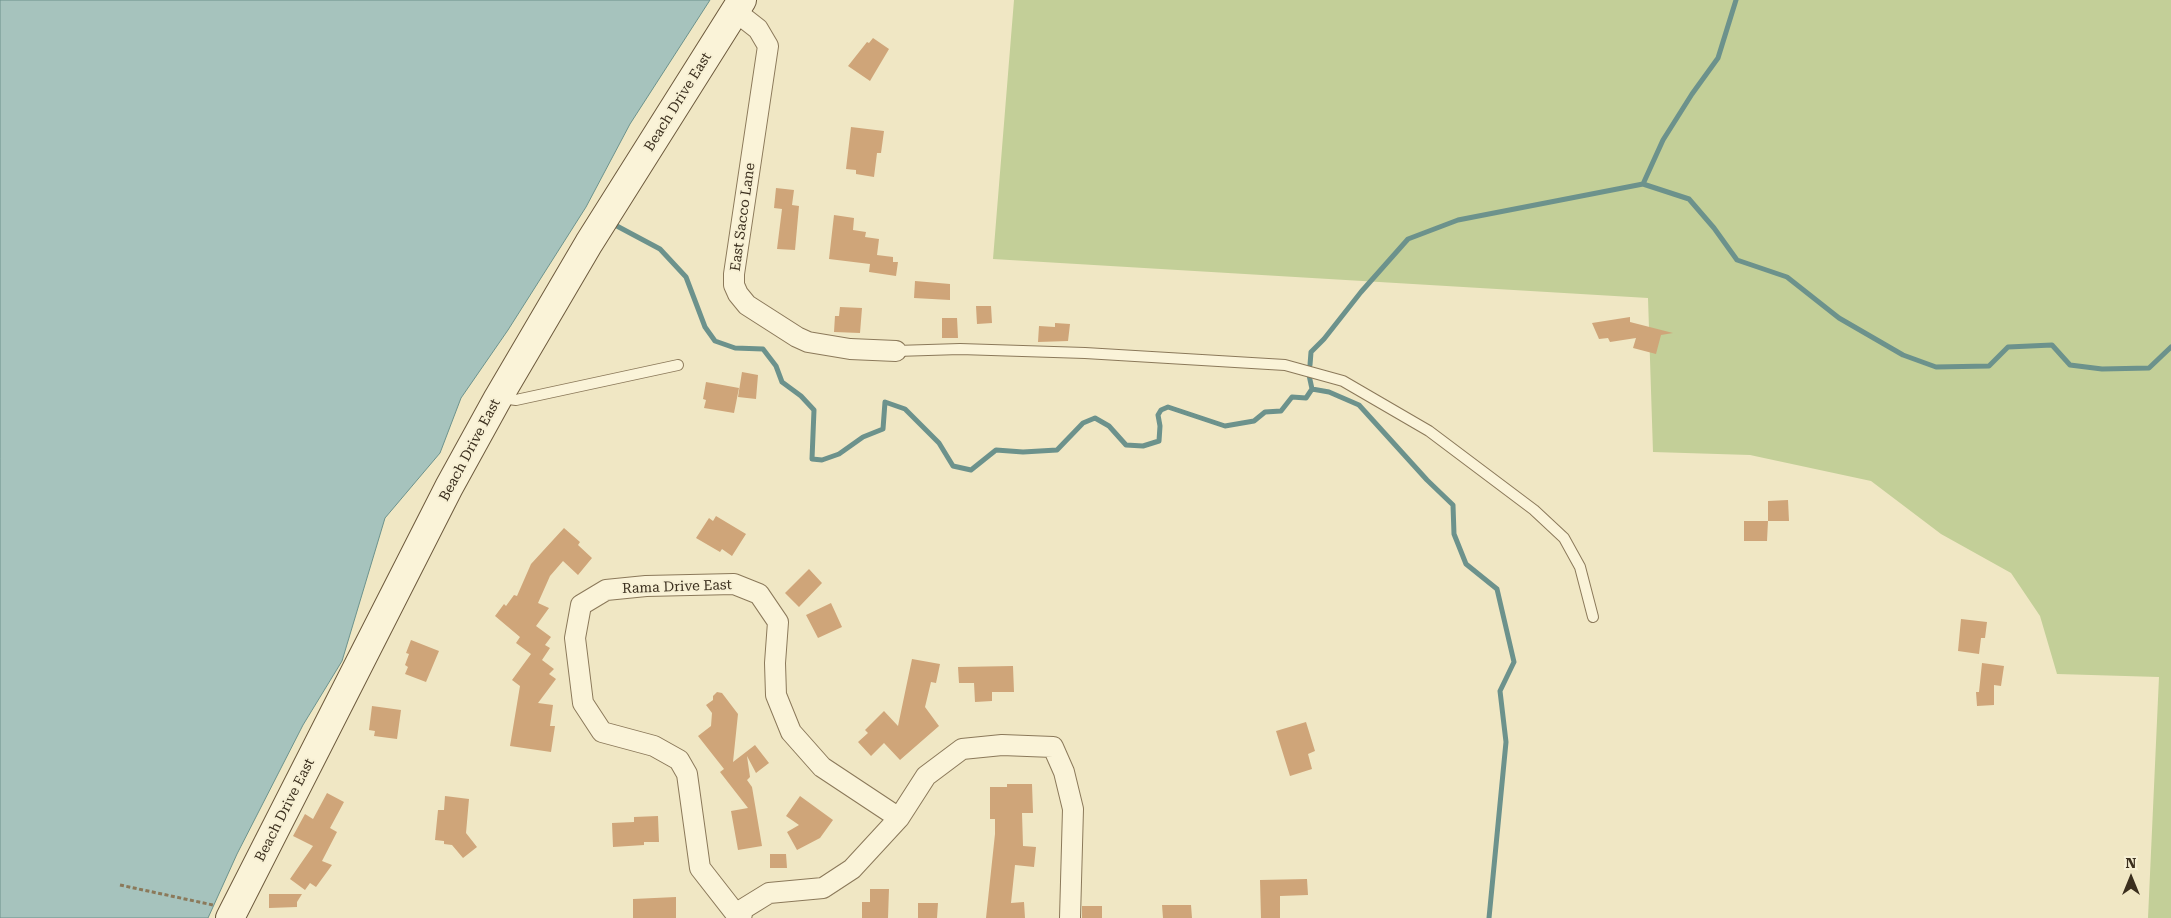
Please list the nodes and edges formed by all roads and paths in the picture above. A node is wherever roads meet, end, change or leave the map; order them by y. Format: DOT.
graph roads {
  1 [pos="739,6"];
  2 [pos="896,351"];
  3 [pos="678,365"];
  4 [pos="498,398"];
  5 [pos="1593,617"];
  6 [pos="899,818"];
  7 [pos="120,885"];
  8 [pos="222,912"];
  9 [pos="740,918"];
  10 [pos="1070,918"];
  1 -- 2 [label="street, East Sacco Lane"];
  1 -- 4 [label="main road, Beach Drive East"];
  2 -- 5 [label="lane"];
  3 -- 4 [label="lane"];
  4 -- 8 [label="main road, Beach Drive East"];
  6 -- 9 [label="street"];
  6 -- 9 [label="street, Rama Drive East"];
  6 -- 10 [label="street"];
  7 -- 8 [label="path"];
}
